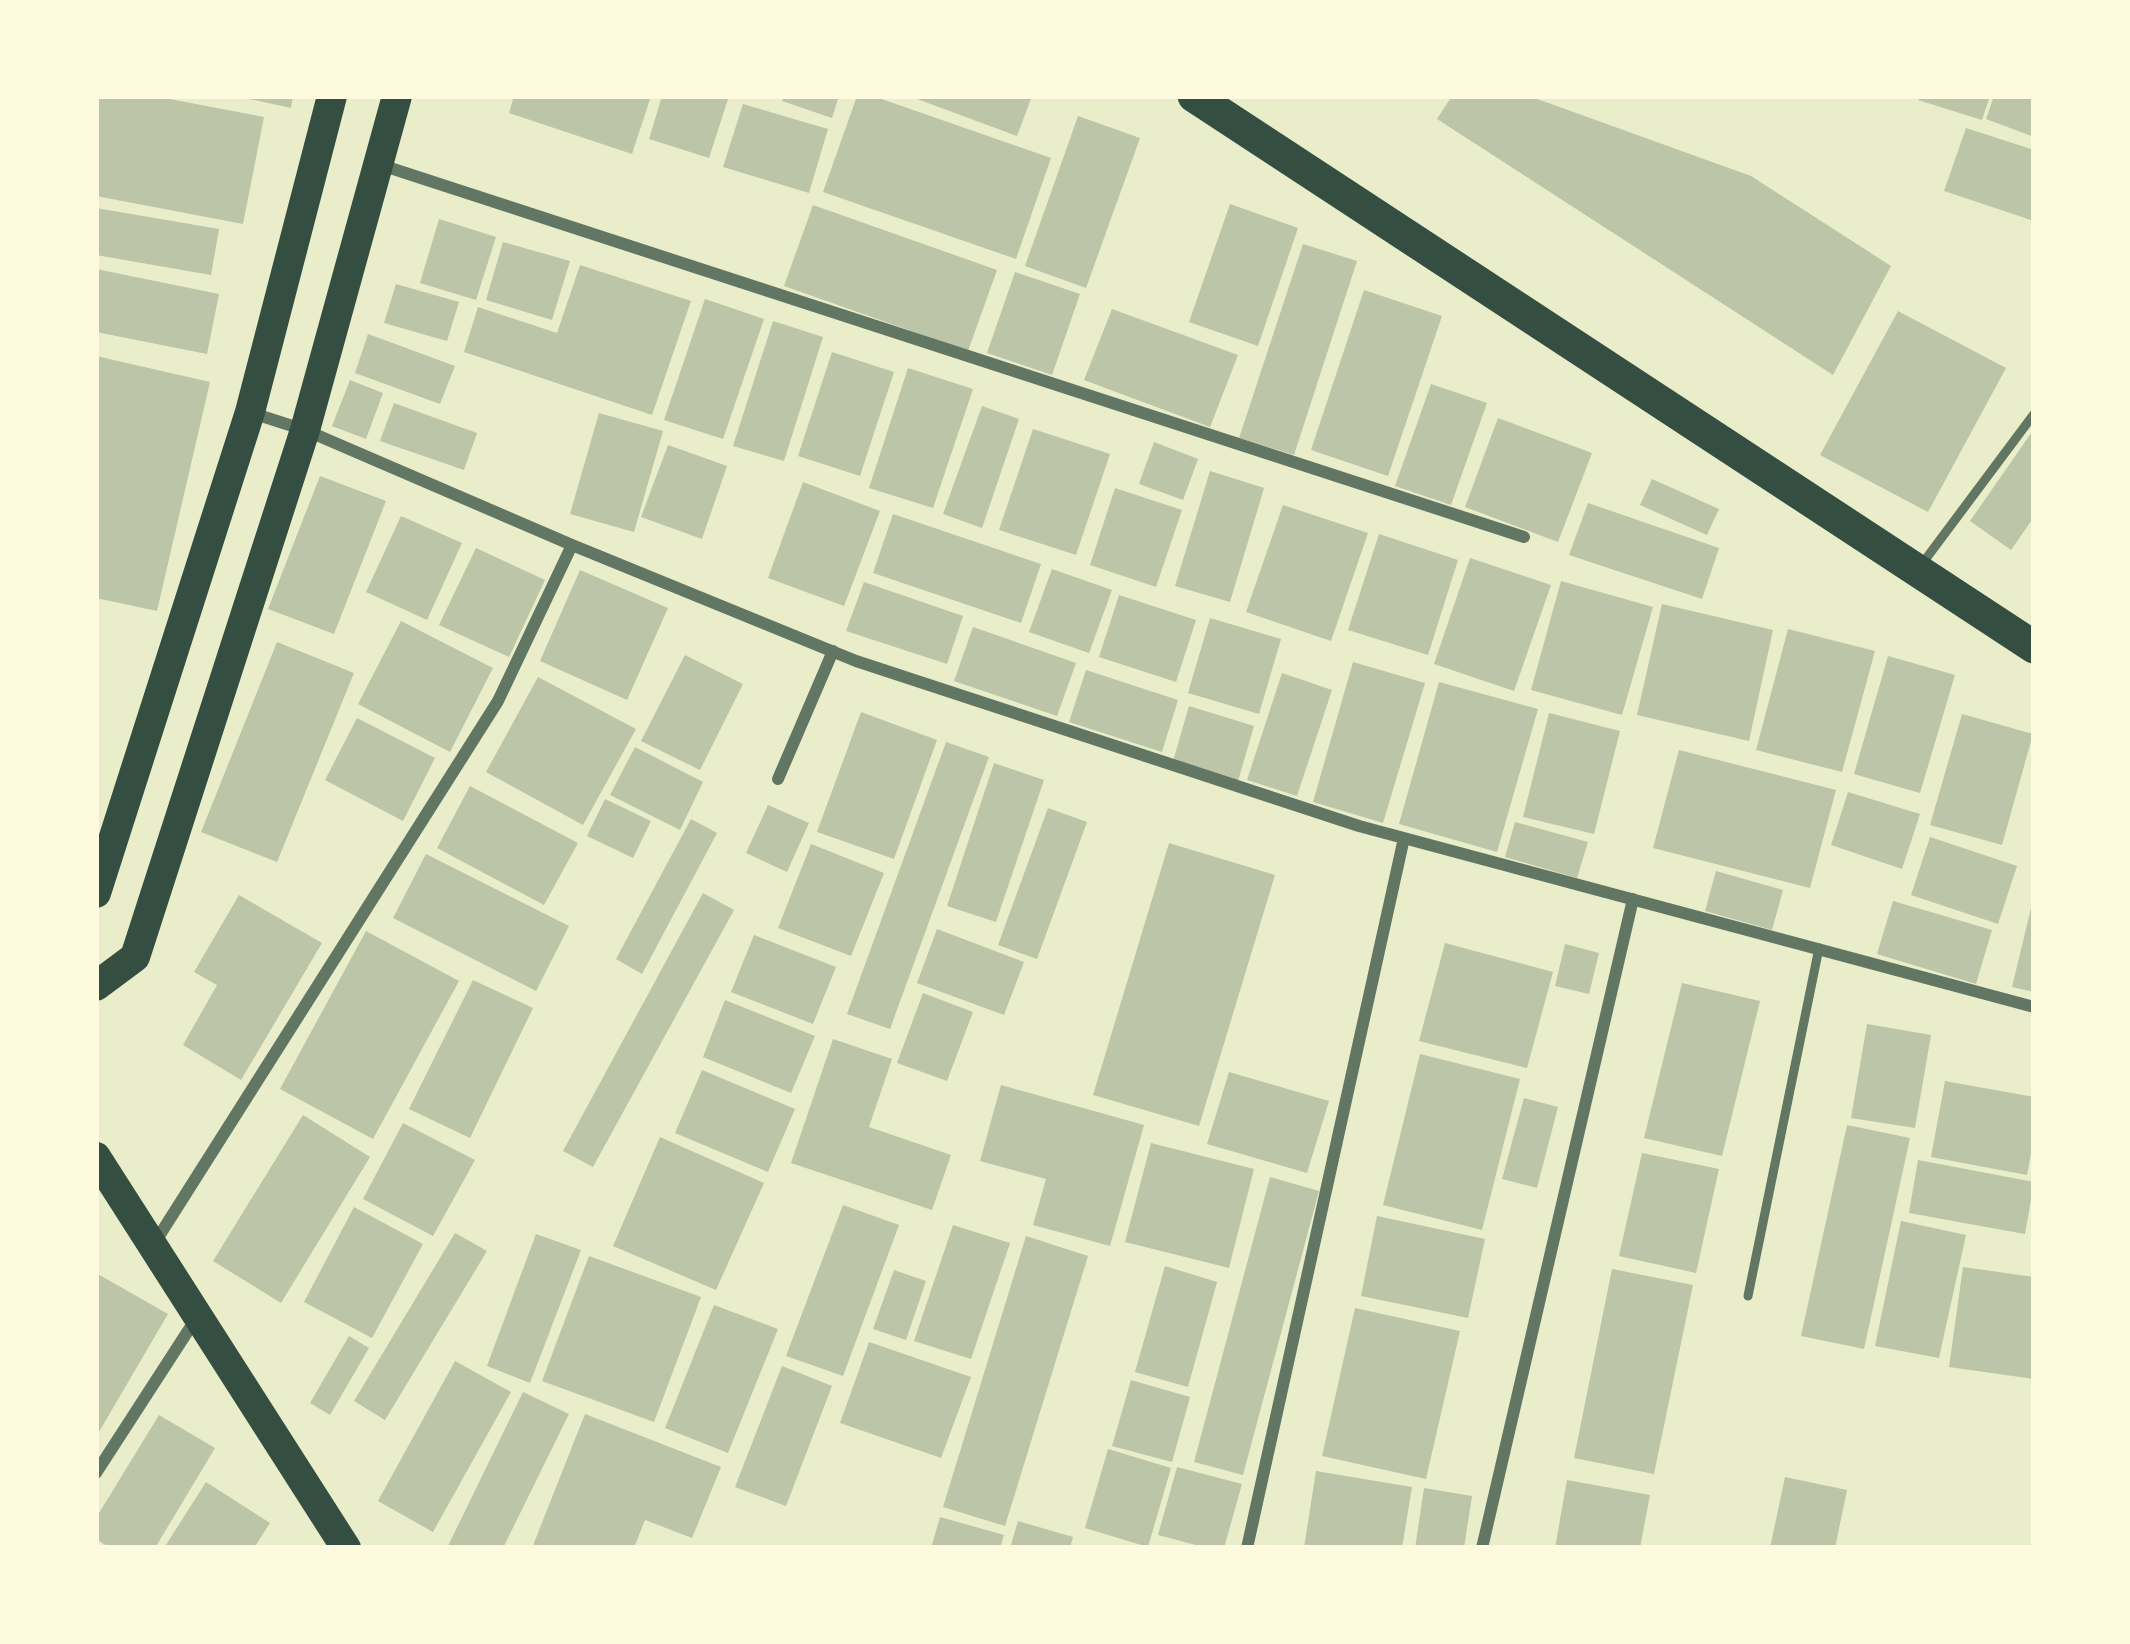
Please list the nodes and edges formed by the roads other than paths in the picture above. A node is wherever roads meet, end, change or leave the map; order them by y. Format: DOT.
graph roads {
  1 [pos="332,96"];
  2 [pos="397,96"];
  3 [pos="1194,96"];
  4 [pos="380,165"];
  5 [pos="250,412"];
  6 [pos="2034,415"];
  7 [pos="305,430"];
  8 [pos="1524,537"];
  9 [pos="572,545"];
  10 [pos="1918,570"];
  11 [pos="2034,647"];
  12 [pos="833,652"];
  13 [pos="778,779"];
  14 [pos="1405,838"];
  15 [pos="96,893"];
  16 [pos="1633,899"];
  17 [pos="1819,948"];
  18 [pos="96,986"];
  19 [pos="2034,1007"];
  20 [pos="96,1157"];
  21 [pos="152,1246"];
  22 [pos="1748,1296"];
  23 [pos="197,1316"];
  24 [pos="96,1473"];
  25 [pos="346,1548"];
  26 [pos="1247,1548"];
  27 [pos="1482,1548"];
  1 -- 5 [label="main road"];
  2 -- 4 [label="main road"];
  3 -- 10 [label="highway"];
  4 -- 7 [label="main road"];
  4 -- 8 [label="street"];
  5 -- 7 [label="street"];
  5 -- 15 [label="main road"];
  6 -- 10 [label="lane"];
  7 -- 9 [label="street"];
  7 -- 18 [label="main road"];
  9 -- 12 [label="street"];
  9 -- 21 [label="street"];
  10 -- 11 [label="highway"];
  12 -- 13 [label="street"];
  12 -- 14 [label="street"];
  14 -- 16 [label="street"];
  14 -- 26 [label="street"];
  16 -- 17 [label="street"];
  16 -- 27 [label="street"];
  17 -- 19 [label="street"];
  17 -- 22 [label="lane"];
  20 -- 21 [label="main road"];
  21 -- 23 [label="main road"];
  23 -- 24 [label="street"];
  23 -- 25 [label="main road"];
}
